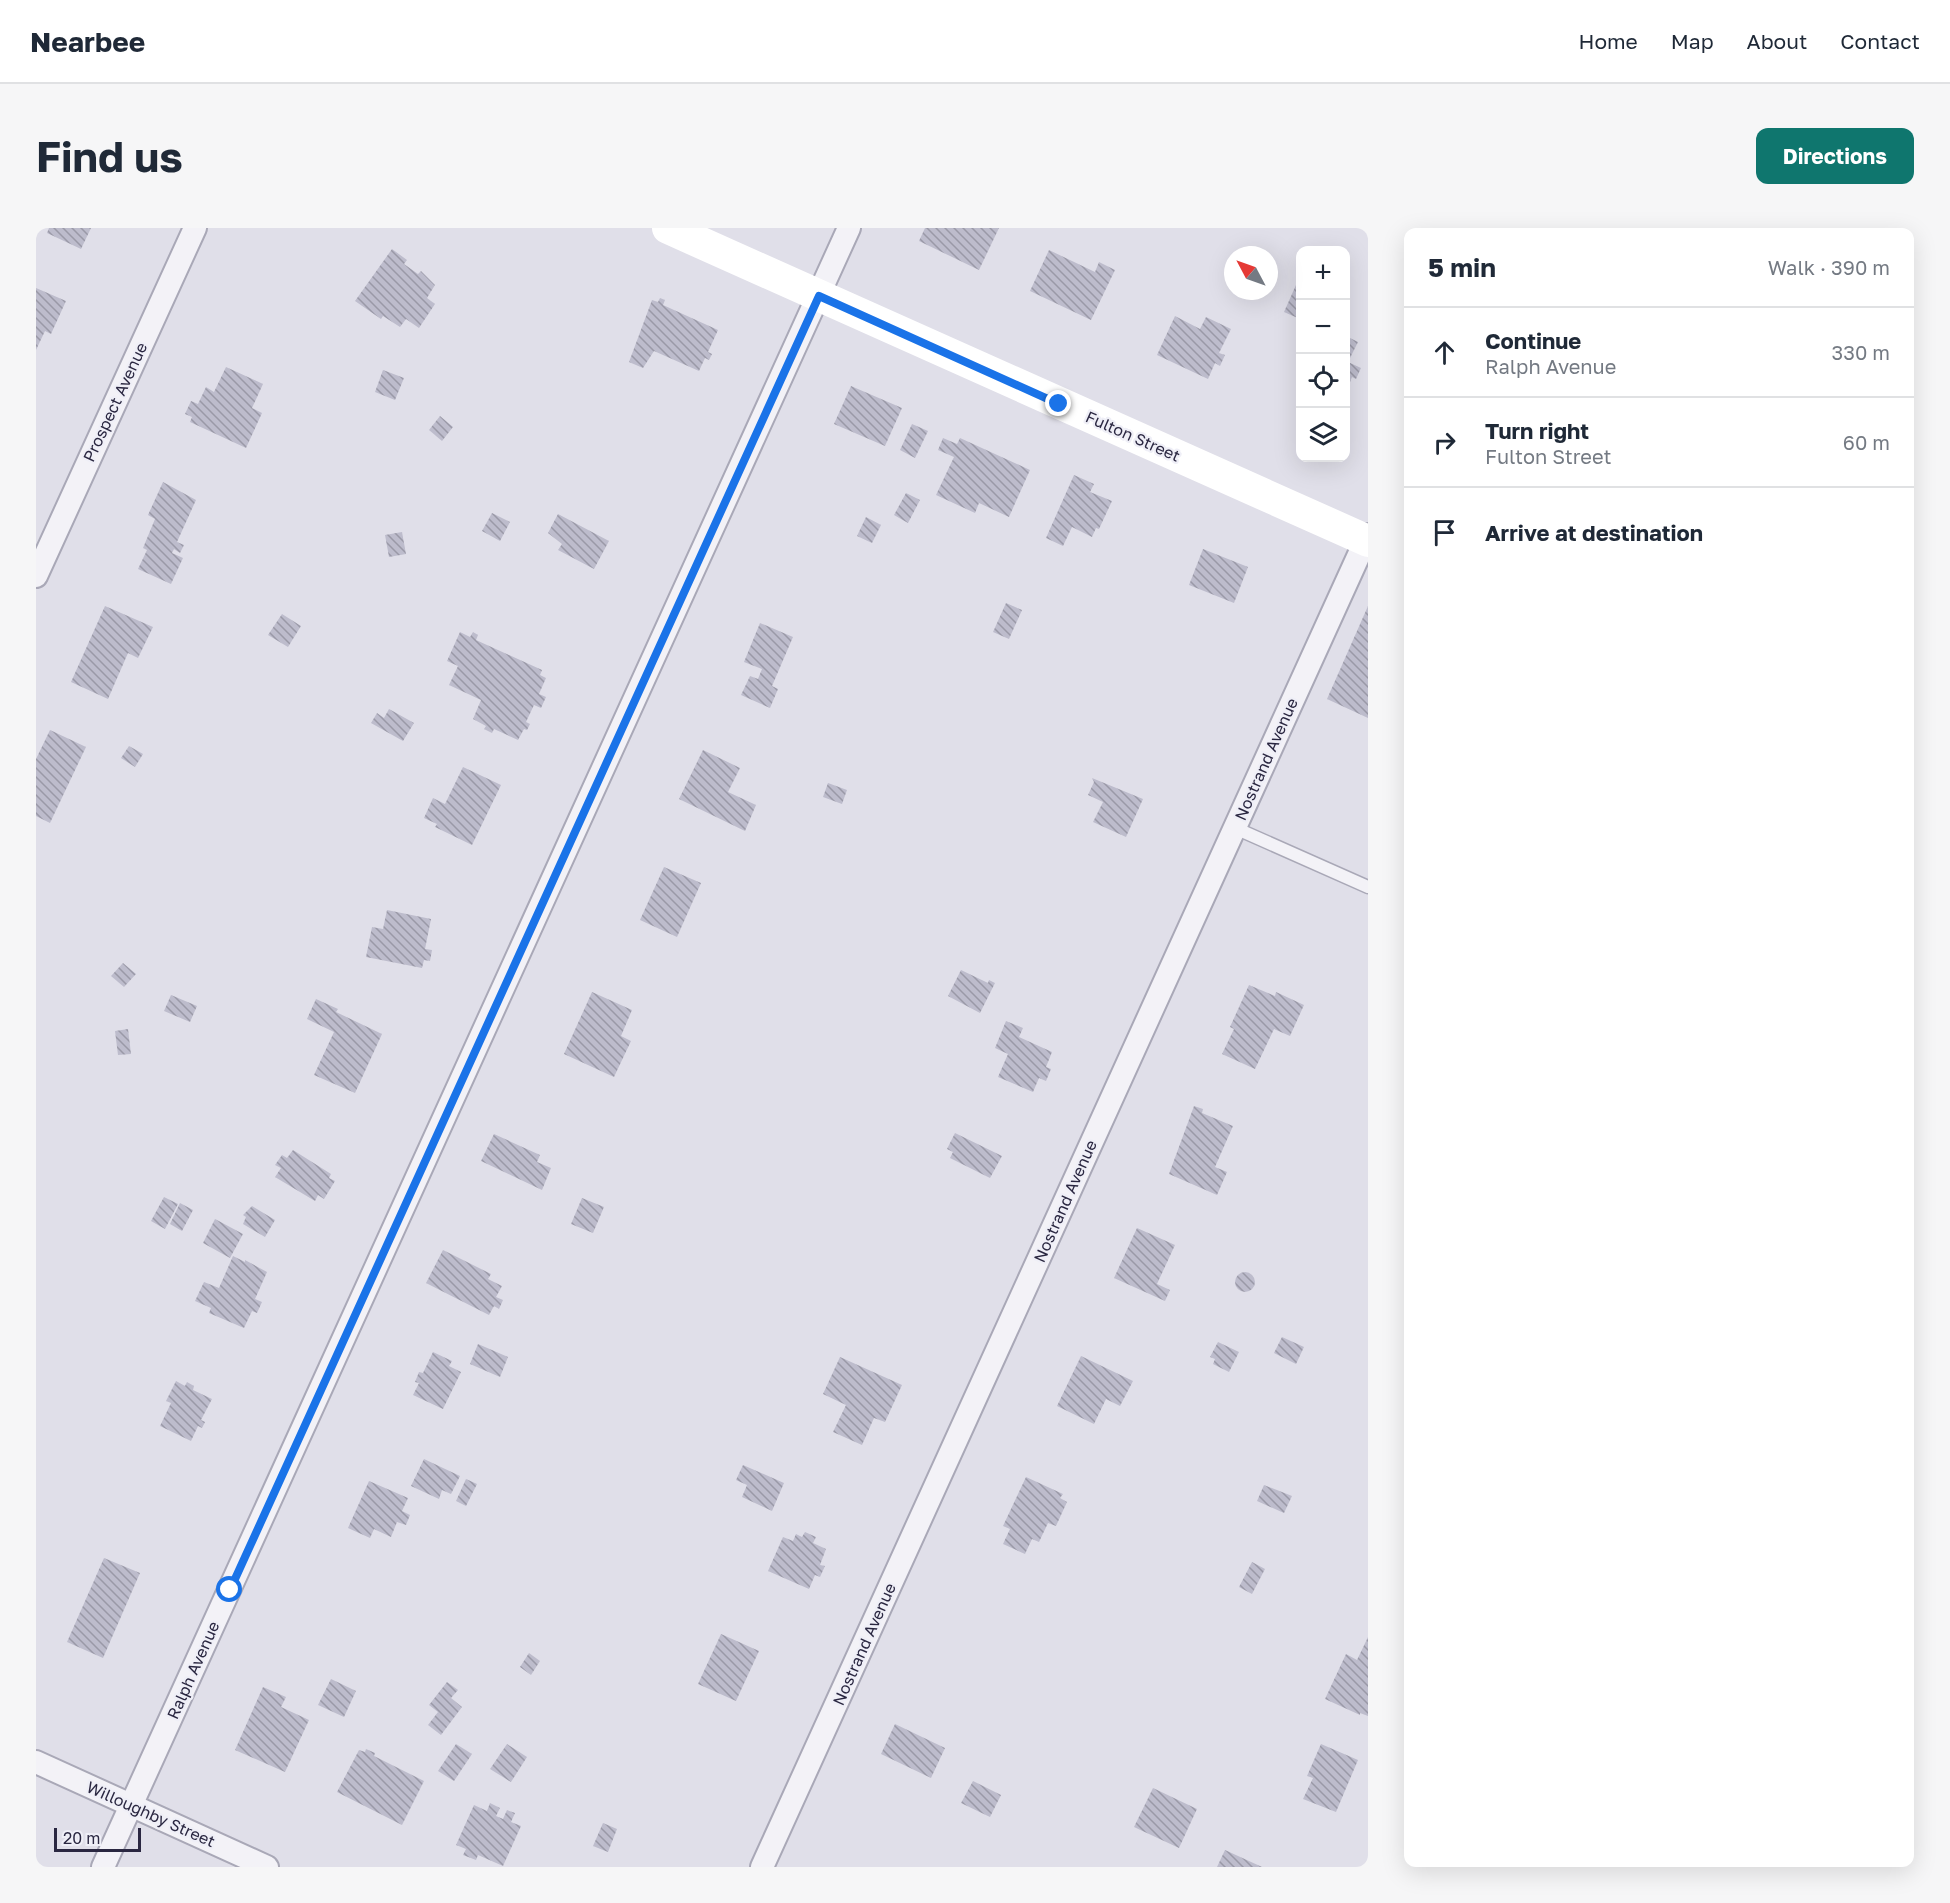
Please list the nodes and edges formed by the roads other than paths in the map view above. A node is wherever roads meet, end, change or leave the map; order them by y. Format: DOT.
graph roads {
  1 [pos="195,228"];
  2 [pos="668,228"];
  3 [pos="849,228"];
  4 [pos="819,296"];
  5 [pos="1367,539"];
  6 [pos="36,576"];
  7 [pos="1235,828"];
  8 [pos="1368,887"];
  9 [pos="36,1762"];
  10 [pos="132,1805"];
  11 [pos="104,1867"];
  12 [pos="267,1867"];
  13 [pos="762,1867"];
  1 -- 6 [label="street, Prospect Avenue"];
  2 -- 4 [label="street, Fulton Street"];
  3 -- 4 [label="street, Ralph Avenue"];
  4 -- 5 [label="street, Fulton Street"];
  4 -- 10 [label="street, Ralph Avenue"];
  5 -- 7 [label="street, Nostrand Avenue"];
  7 -- 8 [label="lane"];
  7 -- 13 [label="street, Nostrand Avenue"];
  9 -- 10 [label="street, Willoughby Street"];
  10 -- 11 [label="street, Ralph Avenue"];
  10 -- 12 [label="street, Willoughby Street"];
}
